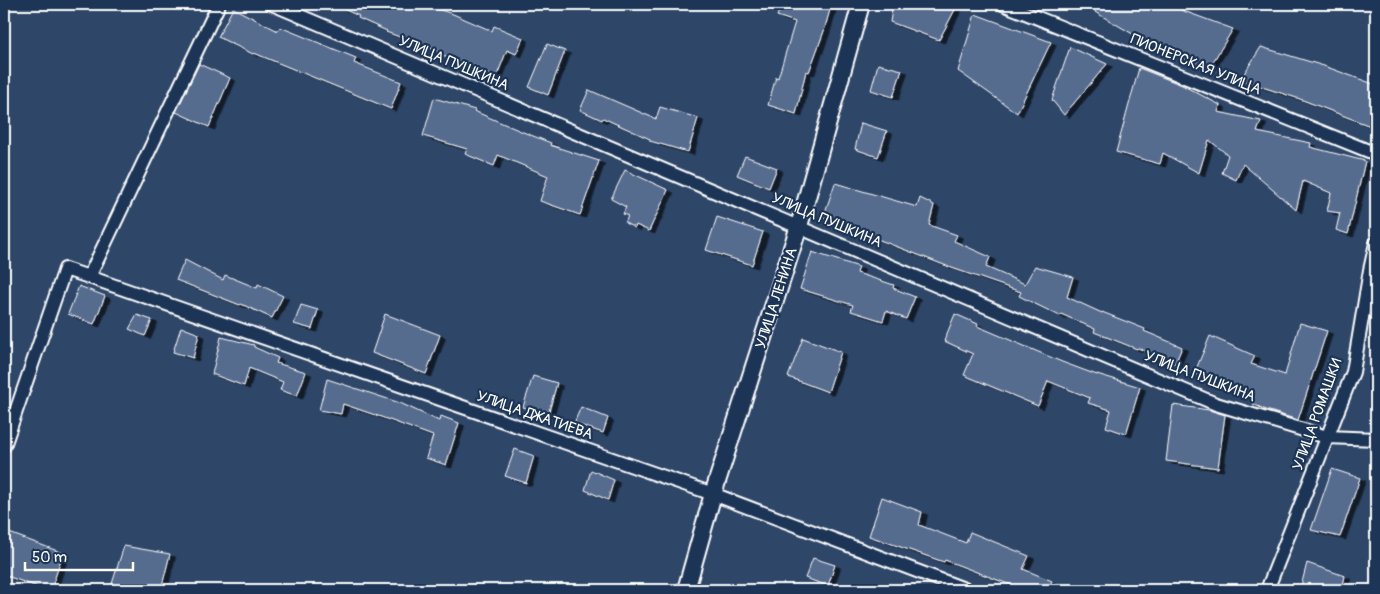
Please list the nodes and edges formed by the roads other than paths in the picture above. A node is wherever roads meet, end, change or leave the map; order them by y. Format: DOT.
graph roads {
  1 [pos="219,4"];
  2 [pos="272,4"];
  3 [pos="861,4"];
  4 [pos="1003,4"];
  5 [pos="1376,154"];
  6 [pos="799,226"];
  7 [pos="1376,243"];
  8 [pos="89,277"];
  9 [pos="1327,438"];
  10 [pos="1376,438"];
  11 [pos="4,446"];
  12 [pos="713,494"];
  13 [pos="686,590"];
  14 [pos="967,590"];
  15 [pos="1268,590"];
  1 -- 8 [label="street"];
  2 -- 6 [label="street, УЛИЦА ПУШКИНА"];
  3 -- 6 [label="street, УЛИЦА ЛЕНИНА"];
  4 -- 5 [label="street, ПИОНЕРСКАЯ УЛИЦА"];
  6 -- 9 [label="street, УЛИЦА ПУШКИНА"];
  6 -- 12 [label="street, УЛИЦА ЛЕНИНА"];
  7 -- 9 [label="street, УЛИЦА РОМАШКИ"];
  8 -- 11 [label="street, УЛИЦА ДЖАТИЕВА"];
  8 -- 12 [label="street, УЛИЦА ДЖАТИЕВА"];
  9 -- 10 [label="street, УЛИЦА ПУШКИНА"];
  9 -- 15 [label="street, УЛИЦА РОМАШКИ"];
  12 -- 13 [label="street, УЛИЦА ЛЕНИНА"];
  12 -- 14 [label="street, УЛИЦА ДЖАТИЕВА"];
}
